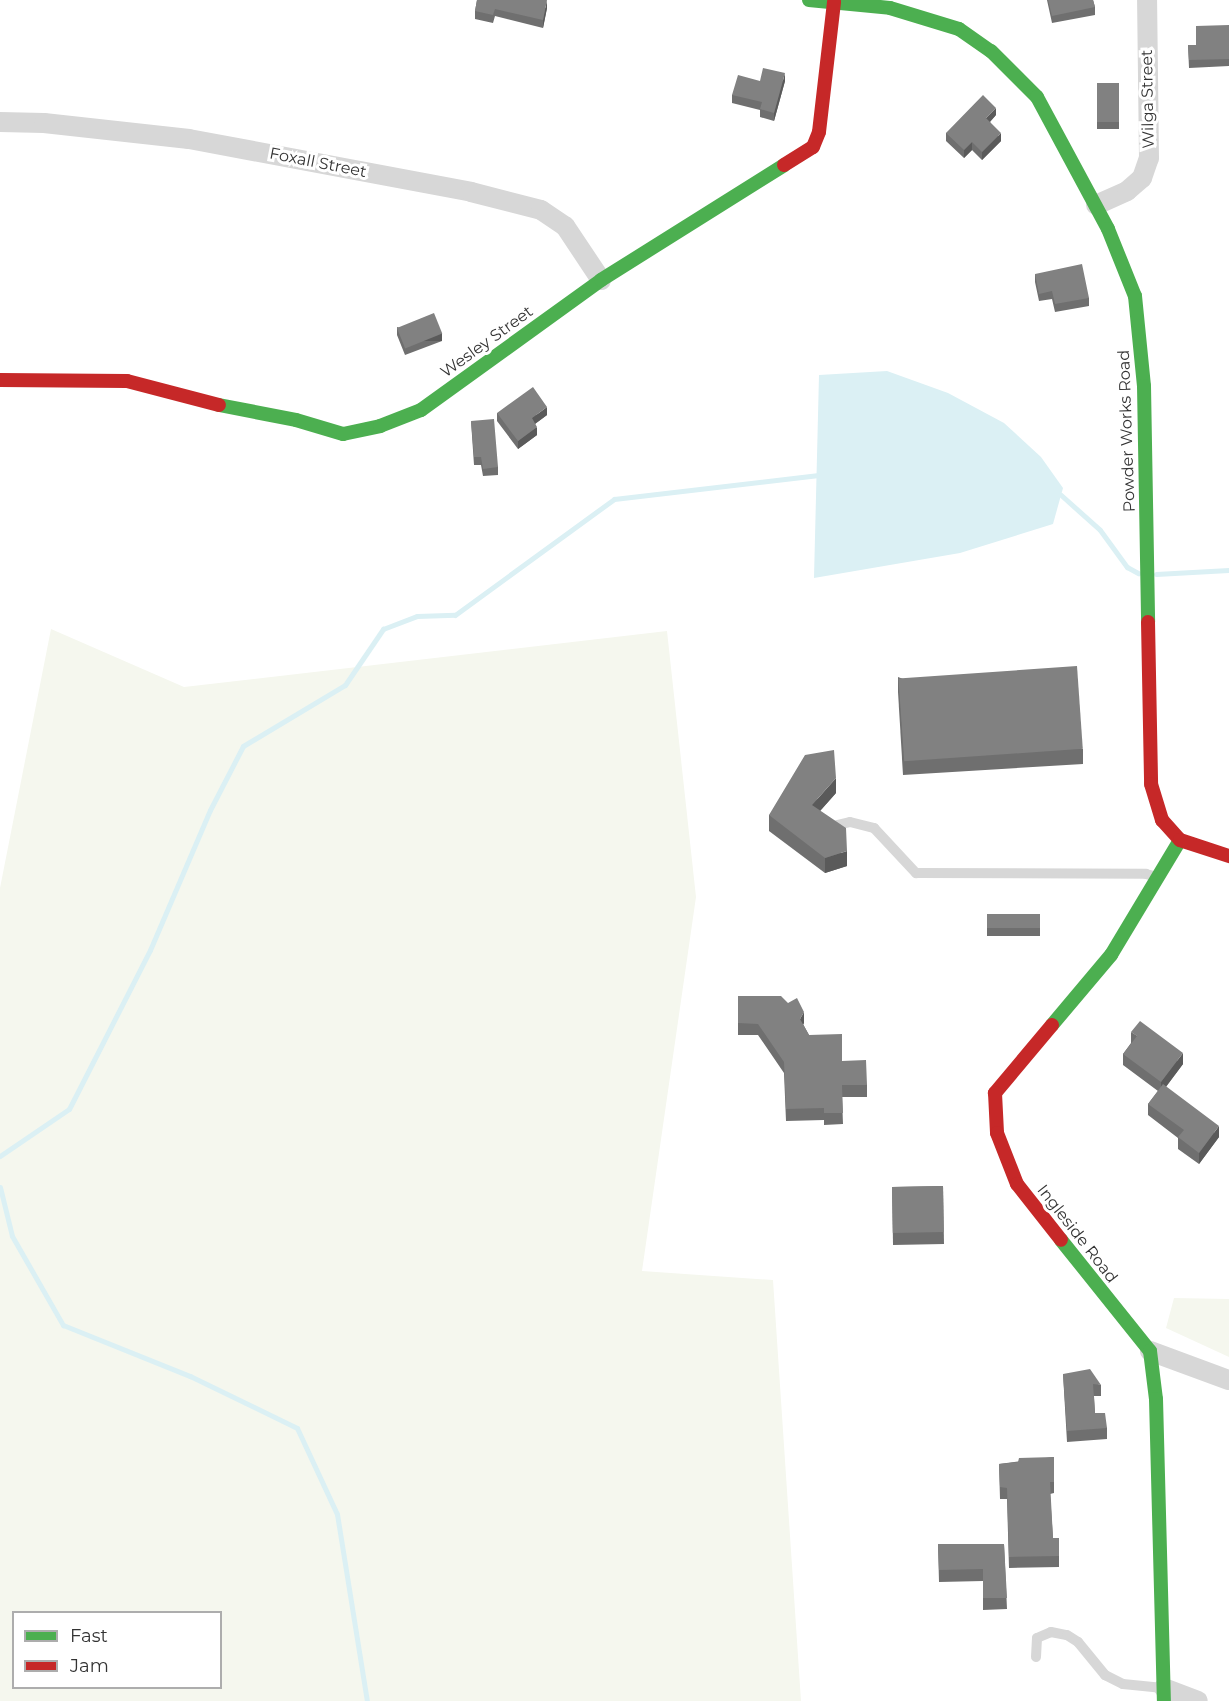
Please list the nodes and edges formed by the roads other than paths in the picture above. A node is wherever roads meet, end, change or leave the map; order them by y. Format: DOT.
graph roads {
  1 [pos="809,0"];
  2 [pos="1147,0"];
  3 [pos="834,2"];
  4 [pos="0,122"];
  5 [pos="1096,206"];
  6 [pos="601,280"];
  7 [pos="0,380"];
  8 [pos="837,825"];
  9 [pos="1180,840"];
  10 [pos="1229,856"];
  11 [pos="1157,877"];
  12 [pos="1150,1351"];
  13 [pos="1229,1380"];
  14 [pos="1036,1657"];
  15 [pos="1164,1695"];
  16 [pos="1198,1701"];
  1 -- 3 [label="street, Powder Works Road"];
  2 -- 5 [label="street, Wilga Street"];
  3 -- 5 [label="street, Powder Works Road"];
  3 -- 6 [label="street, Wesley Street"];
  4 -- 6 [label="street, Foxall Street"];
  5 -- 9 [label="street, Powder Works Road"];
  6 -- 7 [label="street, Wesley Street"];
  8 -- 11 [label="lane"];
  9 -- 10 [label="street"];
  9 -- 11 [label="street, Ingleside Road"];
  11 -- 12 [label="street, Ingleside Road"];
  12 -- 13 [label="street"];
  12 -- 15 [label="street"];
  14 -- 15 [label="lane"];
  15 -- 16 [label="street"];
}
